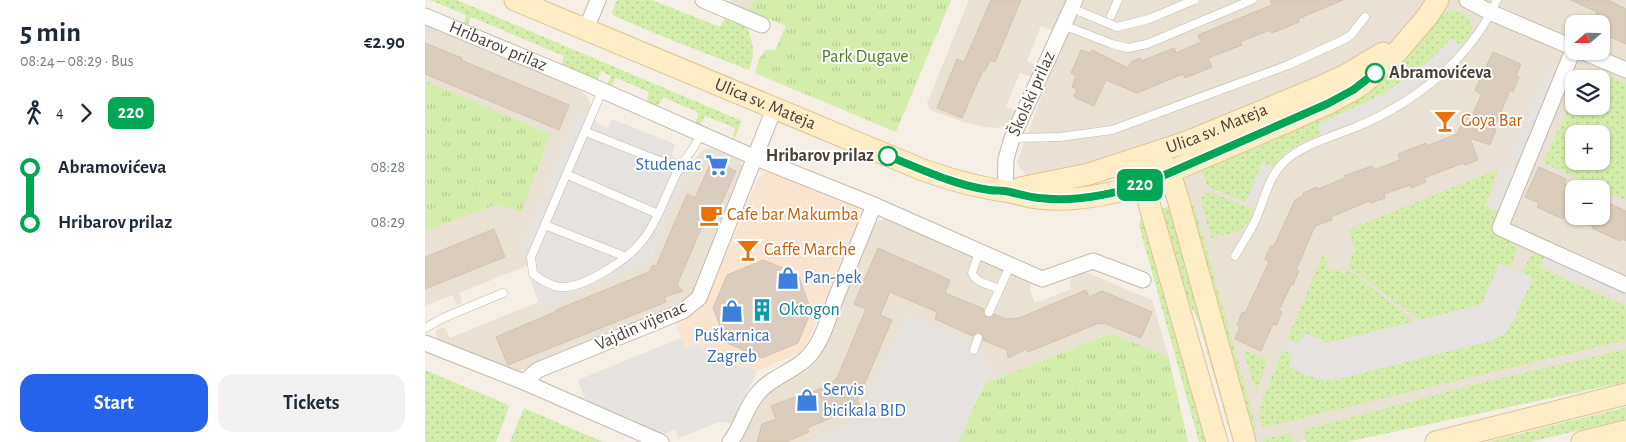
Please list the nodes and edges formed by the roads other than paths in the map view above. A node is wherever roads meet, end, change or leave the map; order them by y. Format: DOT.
graph roads {
  1 [pos="515,0"];
  2 [pos="598,0"];
  3 [pos="703,0"];
  4 [pos="1118,0"];
  5 [pos="1194,0"];
  6 [pos="1252,0"];
  7 [pos="1439,0"];
  8 [pos="1467,0"];
  9 [pos="1495,6"];
  10 [pos="1076,7"];
  11 [pos="425,16"];
  12 [pos="1111,16"];
  13 [pos="1365,17"];
  14 [pos="762,25"];
  15 [pos="1063,25"];
  16 [pos="586,29"];
  17 [pos="1416,31"];
  18 [pos="1565,43"];
  19 [pos="1569,60"];
  20 [pos="1602,60"];
  21 [pos="1626,70"];
  22 [pos="602,91"];
  23 [pos="774,109"];
  24 [pos="586,132"];
  25 [pos="701,133"];
  26 [pos="1012,138"];
  27 [pos="1149,155"];
  28 [pos="756,158"];
  29 [pos="680,168"];
  30 [pos="1170,173"];
  31 [pos="567,175"];
  32 [pos="1144,184"];
  33 [pos="1005,191"];
  34 [pos="874,206"];
  35 [pos="659,214"];
  36 [pos="545,224"];
  37 [pos="979,252"];
  38 [pos="1235,256"];
  39 [pos="626,257"];
  40 [pos="1010,266"];
  41 [pos="1143,280"];
  42 [pos="1626,285"];
  43 [pos="1000,289"];
  44 [pos="503,293"];
  45 [pos="989,312"];
  46 [pos="425,328"];
  47 [pos="978,338"];
  48 [pos="425,343"];
  49 [pos="974,350"];
  50 [pos="524,382"];
  51 [pos="1626,394"];
  52 [pos="1626,431"];
  53 [pos="661,442"];
  54 [pos="730,442"];
  55 [pos="1217,442"];
  56 [pos="1245,442"];
  57 [pos="1436,442"];
  58 [pos="1582,442"];
  1 -- 16 [label="street, Ulica sv. Mateja"];
  2 -- 16 [label="street"];
  3 -- 14 [label="street"];
  4 -- 12 [label="lane"];
  5 -- 10 [label="lane, bridge"];
  6 -- 15 [label="lane"];
  7 -- 17 [label="street, Ulica sv. Mateja"];
  8 -- 9 [label="street"];
  9 -- 18 [label="street"];
  9 -- 38 [label="lane"];
  10 -- 15 [label="street, Školski prilaz"];
  11 -- 22 [label="street, Hribarov prilaz"];
  13 -- 26 [label="lane"];
  15 -- 26 [label="street, Školski prilaz"];
  16 -- 23 [label="street, Ulica sv. Mateja"];
  17 -- 27 [label="street, Ulica sv. Mateja"];
  17 -- 30 [label="street, Ulica sv. Mateja"];
  19 -- 42 [label="street"];
  20 -- 21 [label="street"];
  22 -- 24 [label="lane"];
  22 -- 25 [label="street, Hribarov prilaz"];
  23 -- 28 [label="street, Vajdin vijenac"];
  23 -- 33 [label="street, Ulica sv. Mateja"];
  24 -- 29 [label="lane"];
  24 -- 31 [label="lane"];
  25 -- 28 [label="street, Hribarov prilaz"];
  25 -- 29 [label="lane"];
  26 -- 33 [label="street, Školski prilaz"];
  27 -- 30 [label="street"];
  27 -- 32 [label="street"];
  27 -- 33 [label="street, Ulica sv. Mateja"];
  28 -- 34 [label="street, Hribarov prilaz"];
  28 -- 50 [label="street, Vajdin vijenac"];
  29 -- 35 [label="lane"];
  30 -- 32 [label="street, Ulica sv. Mateja"];
  30 -- 56 [label="street"];
  31 -- 35 [label="lane"];
  31 -- 36 [label="lane"];
  32 -- 33 [label="street, Ulica sv. Mateja"];
  32 -- 55 [label="street"];
  34 -- 37 [label="street, Hribarov prilaz"];
  34 -- 54 [label="street"];
  35 -- 39 [label="lane"];
  36 -- 39 [label="lane"];
  36 -- 39 [label="lane"];
  37 -- 40 [label="street, Hribarov prilaz"];
  37 -- 43 [label="lane"];
  40 -- 41 [label="street, Hribarov prilaz"];
  40 -- 43 [label="lane"];
  43 -- 45 [label="lane"];
  44 -- 46 [label="lane"];
  47 -- 49 [label="lane"];
  48 -- 50 [label="street"];
  50 -- 53 [label="street"];
  51 -- 57 [label="street"];
  52 -- 58 [label="street"];
}
